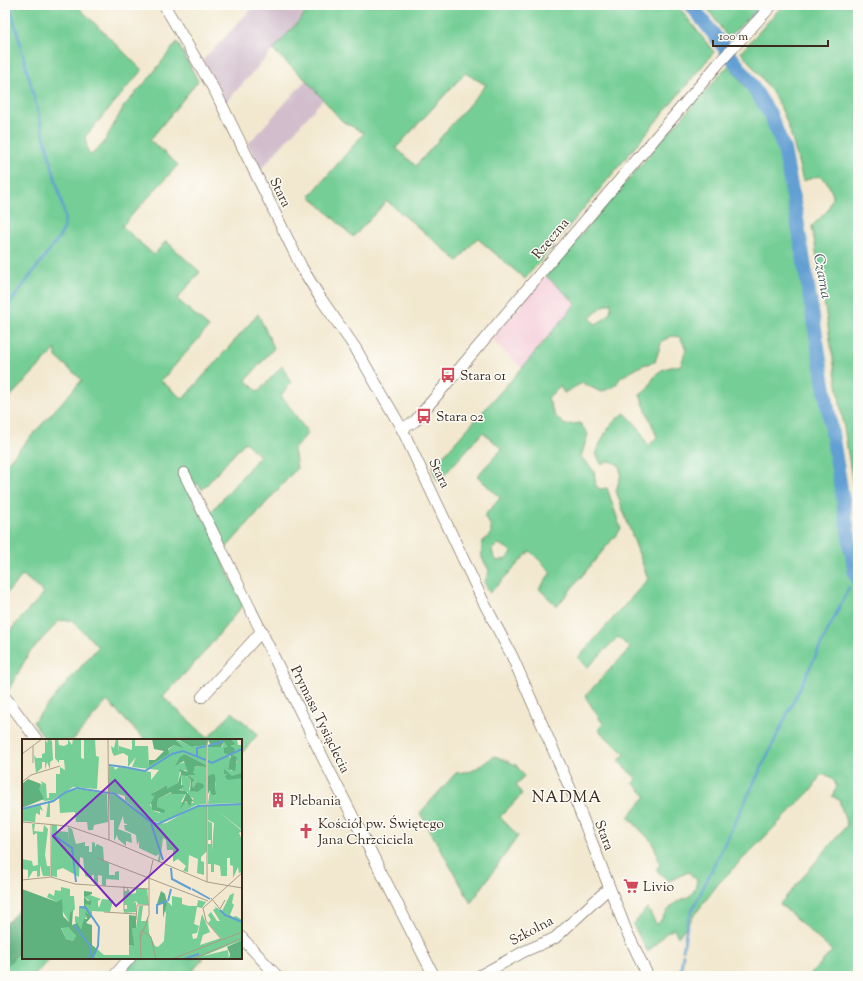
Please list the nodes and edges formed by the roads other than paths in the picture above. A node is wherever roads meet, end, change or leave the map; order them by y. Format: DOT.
graph roads {
  1 [pos="164,5"];
  2 [pos="772,5"];
  3 [pos="402,429"];
  4 [pos="184,473"];
  5 [pos="262,631"];
  6 [pos="5,697"];
  7 [pos="202,697"];
  8 [pos="36,739"];
  9 [pos="609,888"];
  10 [pos="242,938"];
  11 [pos="129,959"];
  12 [pos="114,976"];
  13 [pos="277,976"];
  14 [pos="434,976"];
  15 [pos="479,976"];
  16 [pos="648,976"];
  1 -- 3 [label="street, Stara"];
  2 -- 3 [label="street, Rzeczna"];
  3 -- 9 [label="street, Stara"];
  4 -- 5 [label="street, Prymasa Tysiąclecia"];
  5 -- 7 [label="street"];
  5 -- 14 [label="street, Prymasa Tysiąclecia"];
  6 -- 8 [label="street"];
  9 -- 15 [label="street, Szkolna"];
  9 -- 16 [label="street, Stara"];
  10 -- 13 [label="street"];
  11 -- 12 [label="street"];
}
